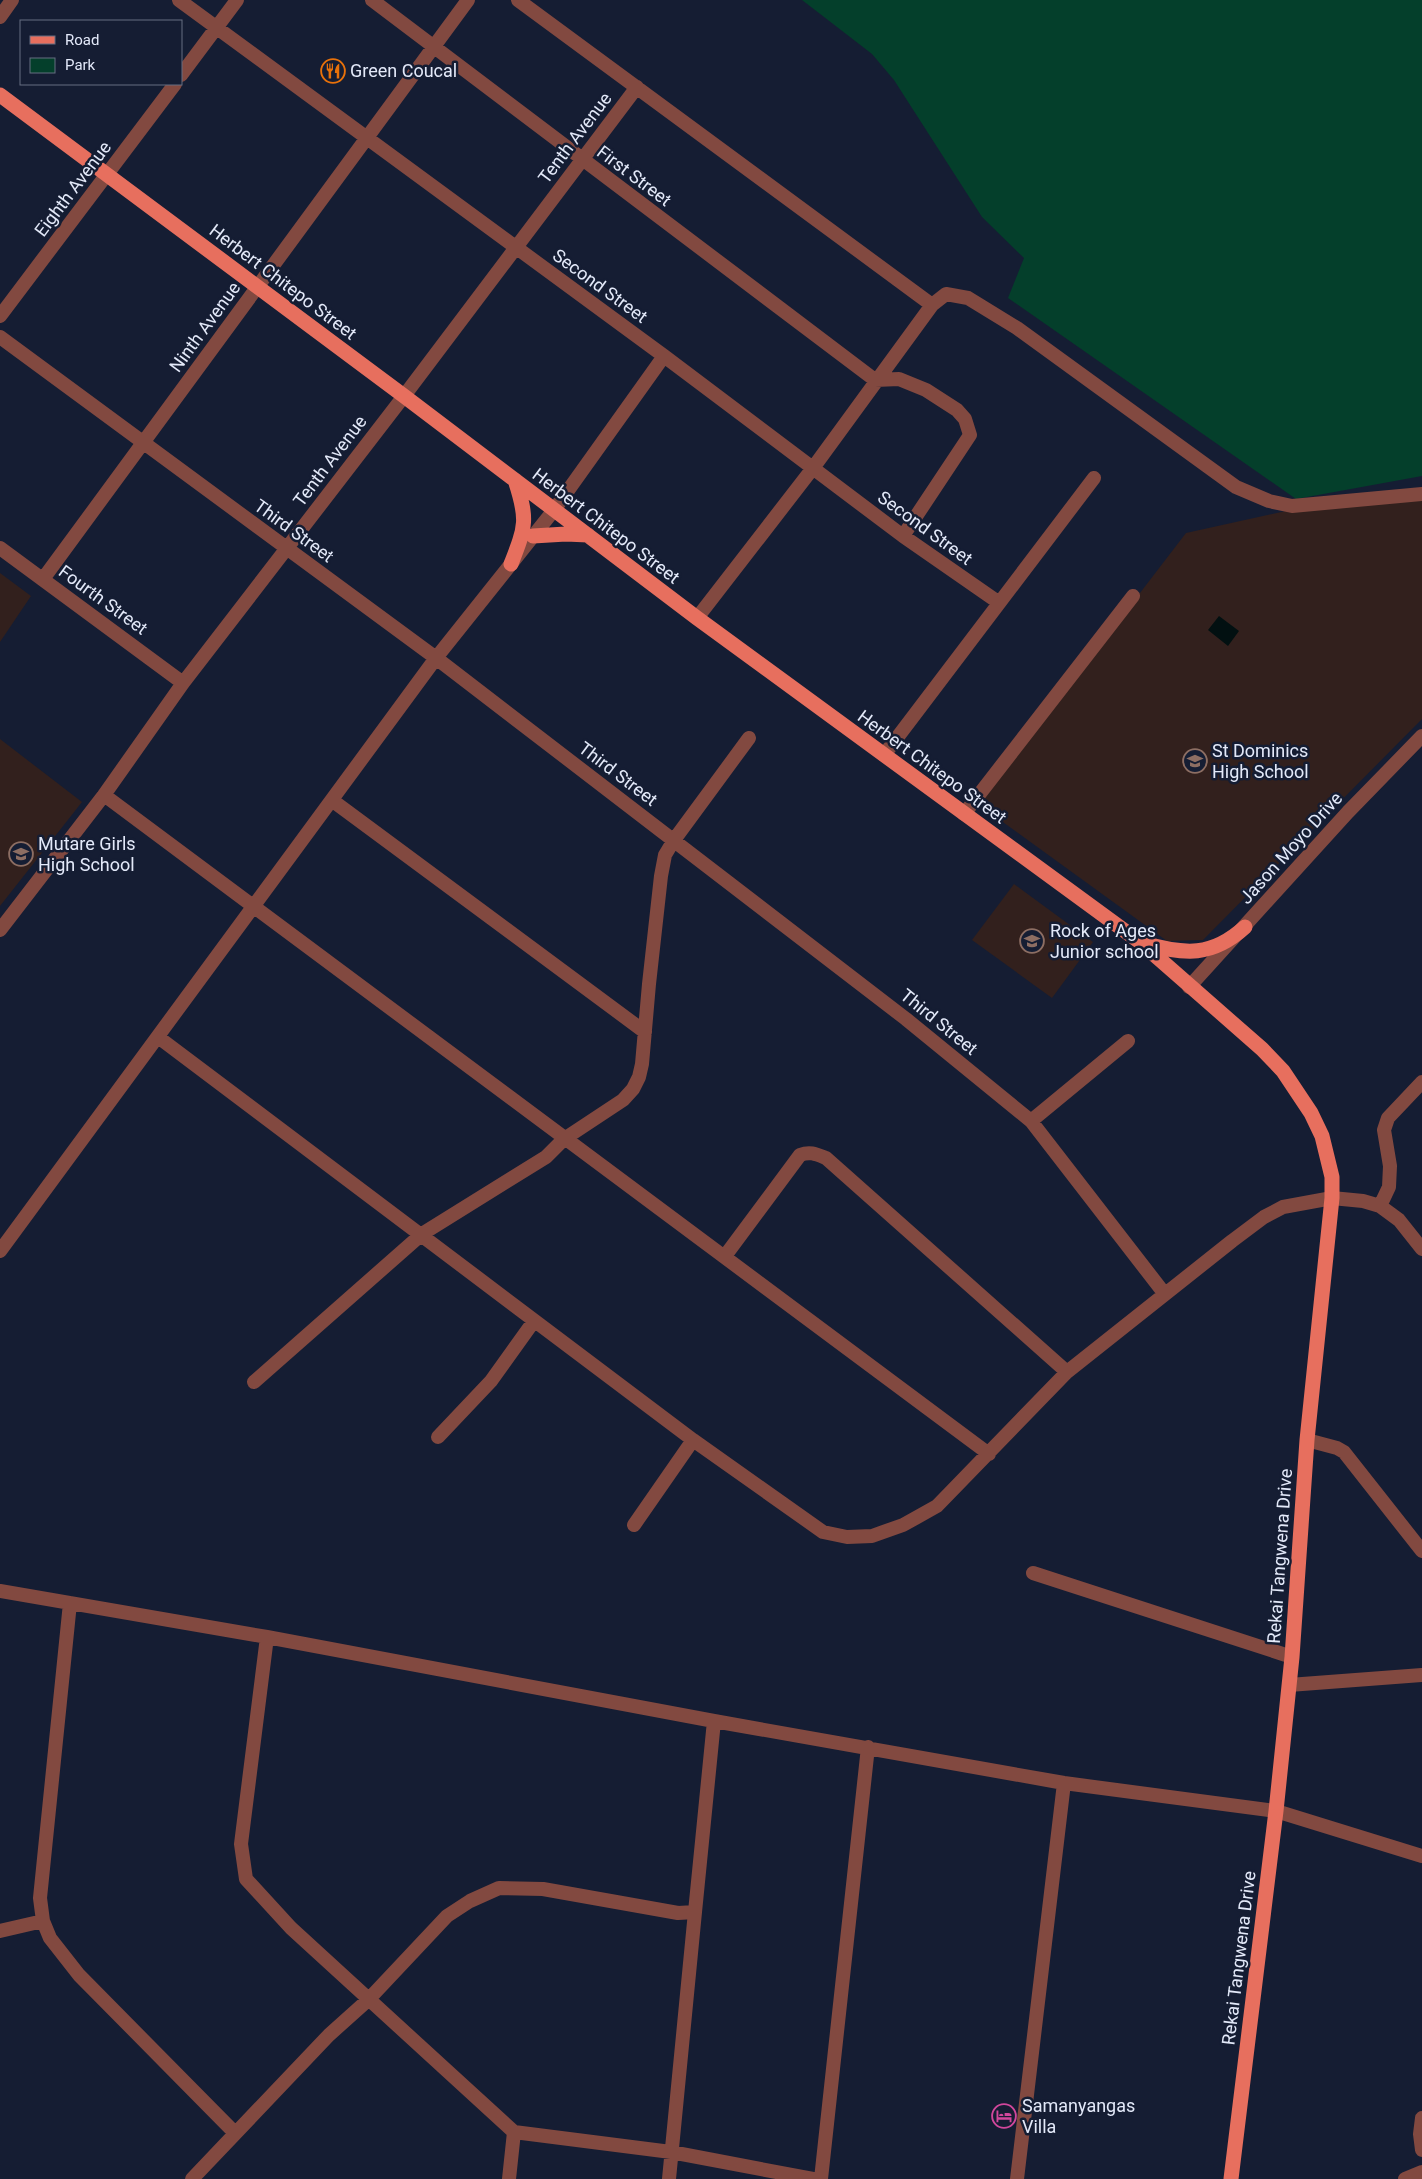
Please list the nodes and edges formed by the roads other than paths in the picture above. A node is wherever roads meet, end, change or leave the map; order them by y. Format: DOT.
graph roads {
  1 [pos="12,0"];
  2 [pos="179,0"];
  3 [pos="237,0"];
  4 [pos="372,0"];
  5 [pos="468,0"];
  6 [pos="518,0"];
  7 [pos="0,16"];
  8 [pos="216,28"];
  9 [pos="434,45"];
  10 [pos="182,74"];
  11 [pos="174,85"];
  12 [pos="637,87"];
  13 [pos="0,96"];
  14 [pos="367,137"];
  15 [pos="582,160"];
  16 [pos="107,175"];
  17 [pos="516,247"];
  18 [pos="258,288"];
  19 [pos="910,288"];
  20 [pos="946,294"];
  21 [pos="932,305"];
  22 [pos="0,316"];
  23 [pos="0,337"];
  24 [pos="664,356"];
  25 [pos="875,380"];
  26 [pos="404,396"];
  27 [pos="143,443"];
  28 [pos="813,468"];
  29 [pos="1094,478"];
  30 [pos="515,480"];
  31 [pos="1422,494"];
  32 [pos="554,510"];
  33 [pos="588,535"];
  34 [pos="533,536"];
  35 [pos="903,536"];
  36 [pos="0,548"];
  37 [pos="287,548"];
  38 [pos="511,564"];
  39 [pos="43,579"];
  40 [pos="1133,596"];
  41 [pos="998,602"];
  42 [pos="697,618"];
  43 [pos="436,658"];
  44 [pos="183,683"];
  45 [pos="1422,736"];
  46 [pos="749,738"];
  47 [pos="884,755"];
  48 [pos="104,795"];
  49 [pos="333,801"];
  50 [pos="964,814"];
  51 [pos="674,840"];
  52 [pos="254,907"];
  53 [pos="1245,927"];
  54 [pos="0,930"];
  55 [pos="1140,942"];
  56 [pos="1189,987"];
  57 [pos="645,1032"];
  58 [pos="158,1038"];
  59 [pos="1128,1041"];
  60 [pos="1422,1082"];
  61 [pos="1031,1120"];
  62 [pos="564,1139"];
  63 [pos="1332,1198"];
  64 [pos="1380,1206"];
  65 [pos="422,1234"];
  66 [pos="1422,1249"];
  67 [pos="0,1251"];
  68 [pos="725,1256"];
  69 [pos="1164,1293"];
  70 [pos="534,1321"];
  71 [pos="1066,1372"];
  72 [pos="254,1382"];
  73 [pos="438,1437"];
  74 [pos="693,1440"];
  75 [pos="1307,1440"];
  76 [pos="989,1454"];
  77 [pos="634,1525"];
  78 [pos="1422,1551"];
  79 [pos="1033,1572"];
  80 [pos="0,1591"];
  81 [pos="70,1603"];
  82 [pos="267,1637"];
  83 [pos="1292,1657"];
  84 [pos="1422,1675"];
  85 [pos="1289,1685"];
  86 [pos="714,1721"];
  87 [pos="868,1747"];
  88 [pos="1064,1783"];
  89 [pos="1276,1812"];
  90 [pos="1422,1856"];
  91 [pos="694,1912"];
  92 [pos="42,1921"];
  93 [pos="0,1931"];
  94 [pos="368,2000"];
  95 [pos="1422,2118"];
  96 [pos="514,2132"];
  97 [pos="235,2133"];
  98 [pos="1422,2150"];
  99 [pos="672,2152"];
  100 [pos="1422,2172"];
  101 [pos="192,2179"];
  102 [pos="509,2179"];
  103 [pos="669,2179"];
  104 [pos="813,2179"];
  105 [pos="821,2179"];
  106 [pos="1017,2179"];
  107 [pos="1231,2179"];
  108 [pos="1406,2179"];
  1 -- 7 [label="street"];
  2 -- 8 [label="street, Second Street"];
  3 -- 8 [label="street"];
  4 -- 9 [label="street, First Street"];
  5 -- 9 [label="street, Ninth Avenue"];
  6 -- 12 [label="street"];
  8 -- 10 [label="street"];
  8 -- 14 [label="street, Second Street"];
  9 -- 14 [label="street, Ninth Avenue"];
  9 -- 15 [label="street, First Street"];
  11 -- 16 [label="street, Eighth Avenue"];
  12 -- 15 [label="street, Tenth Avenue"];
  12 -- 19 [label="street"];
  13 -- 16 [label="main road, Herbert Chitepo Street"];
  14 -- 17 [label="street, Second Street"];
  14 -- 18 [label="street, Ninth Avenue"];
  15 -- 17 [label="street, Tenth Avenue"];
  15 -- 25 [label="street, First Street"];
  16 -- 18 [label="main road, Herbert Chitepo Street"];
  16 -- 22 [label="street, Eighth Avenue"];
  17 -- 24 [label="street, Second Street"];
  17 -- 26 [label="street, Tenth Avenue"];
  18 -- 26 [label="main road, Herbert Chitepo Street"];
  18 -- 27 [label="street, Ninth Avenue"];
  19 -- 20 [label="street"];
  19 -- 21 [label="street"];
  20 -- 21 [label="street"];
  20 -- 31 [label="street"];
  21 -- 25 [label="street"];
  23 -- 27 [label="street, Third Street"];
  24 -- 28 [label="street, Second Street"];
  24 -- 32 [label="street"];
  25 -- 28 [label="street"];
  25 -- 35 [label="street"];
  26 -- 30 [label="main road, Herbert Chitepo Street"];
  26 -- 37 [label="street, Tenth Avenue"];
  27 -- 37 [label="street, Third Street"];
  27 -- 39 [label="street, Ninth Avenue"];
  28 -- 35 [label="street, Second Street"];
  28 -- 42 [label="street"];
  29 -- 41 [label="street"];
  30 -- 32 [label="main road, Herbert Chitepo Street"];
  30 -- 38 [label="main road"];
  32 -- 33 [label="main road, Herbert Chitepo Street"];
  32 -- 34 [label="street"];
  33 -- 34 [label="main road"];
  33 -- 42 [label="main road, Herbert Chitepo Street"];
  34 -- 38 [label="street"];
  35 -- 41 [label="street, Second Street"];
  36 -- 39 [label="street, Fourth Street"];
  37 -- 43 [label="street, Third Street"];
  37 -- 44 [label="street, Tenth Avenue"];
  38 -- 43 [label="street"];
  39 -- 44 [label="street, Fourth Street"];
  40 -- 50 [label="street"];
  41 -- 47 [label="street"];
  42 -- 47 [label="main road, Herbert Chitepo Street"];
  43 -- 49 [label="street"];
  43 -- 51 [label="street, Third Street"];
  44 -- 48 [label="street, Tenth Avenue"];
  45 -- 53 [label="street, Jason Moyo Drive"];
  46 -- 51 [label="street"];
  47 -- 50 [label="main road, Herbert Chitepo Street"];
  48 -- 52 [label="street"];
  48 -- 54 [label="street, Tenth Avenue"];
  49 -- 52 [label="street"];
  49 -- 57 [label="street"];
  50 -- 55 [label="main road, Herbert Chitepo Street"];
  51 -- 57 [label="street"];
  51 -- 61 [label="street, Third Street"];
  52 -- 58 [label="street"];
  52 -- 62 [label="street"];
  53 -- 55 [label="main road"];
  53 -- 56 [label="street, Jason Moyo Drive"];
  55 -- 56 [label="main road, Herbert Chitepo Street"];
  56 -- 63 [label="main road, Rekai Tangwena Drive"];
  57 -- 62 [label="street"];
  58 -- 65 [label="street"];
  58 -- 67 [label="street"];
  59 -- 61 [label="street"];
  60 -- 64 [label="street"];
  61 -- 69 [label="street, Third Street"];
  62 -- 65 [label="street"];
  62 -- 68 [label="street"];
  63 -- 64 [label="street"];
  63 -- 69 [label="street"];
  63 -- 75 [label="main road, Rekai Tangwena Drive"];
  64 -- 66 [label="street"];
  65 -- 70 [label="street"];
  65 -- 72 [label="street"];
  68 -- 71 [label="street"];
  68 -- 76 [label="street"];
  69 -- 71 [label="street"];
  70 -- 73 [label="street"];
  70 -- 74 [label="street"];
  71 -- 76 [label="street"];
  74 -- 76 [label="street"];
  74 -- 77 [label="street"];
  75 -- 78 [label="street"];
  75 -- 83 [label="main road, Rekai Tangwena Drive"];
  79 -- 83 [label="street"];
  80 -- 81 [label="street"];
  81 -- 82 [label="street"];
  81 -- 92 [label="street"];
  82 -- 86 [label="street"];
  82 -- 94 [label="street"];
  83 -- 85 [label="main road, Rekai Tangwena Drive"];
  84 -- 85 [label="street"];
  85 -- 89 [label="main road, Rekai Tangwena Drive"];
  86 -- 87 [label="street"];
  86 -- 91 [label="street"];
  87 -- 88 [label="street"];
  87 -- 105 [label="street"];
  88 -- 89 [label="street"];
  88 -- 106 [label="street"];
  89 -- 90 [label="street"];
  89 -- 107 [label="main road, Rekai Tangwena Drive"];
  91 -- 94 [label="street"];
  91 -- 99 [label="street"];
  92 -- 93 [label="street"];
  92 -- 97 [label="street"];
  94 -- 96 [label="street"];
  94 -- 97 [label="street"];
  95 -- 98 [label="street"];
  96 -- 99 [label="street"];
  96 -- 102 [label="street"];
  97 -- 101 [label="street"];
  99 -- 103 [label="street"];
  99 -- 104 [label="street"];
  100 -- 108 [label="street"];
}
